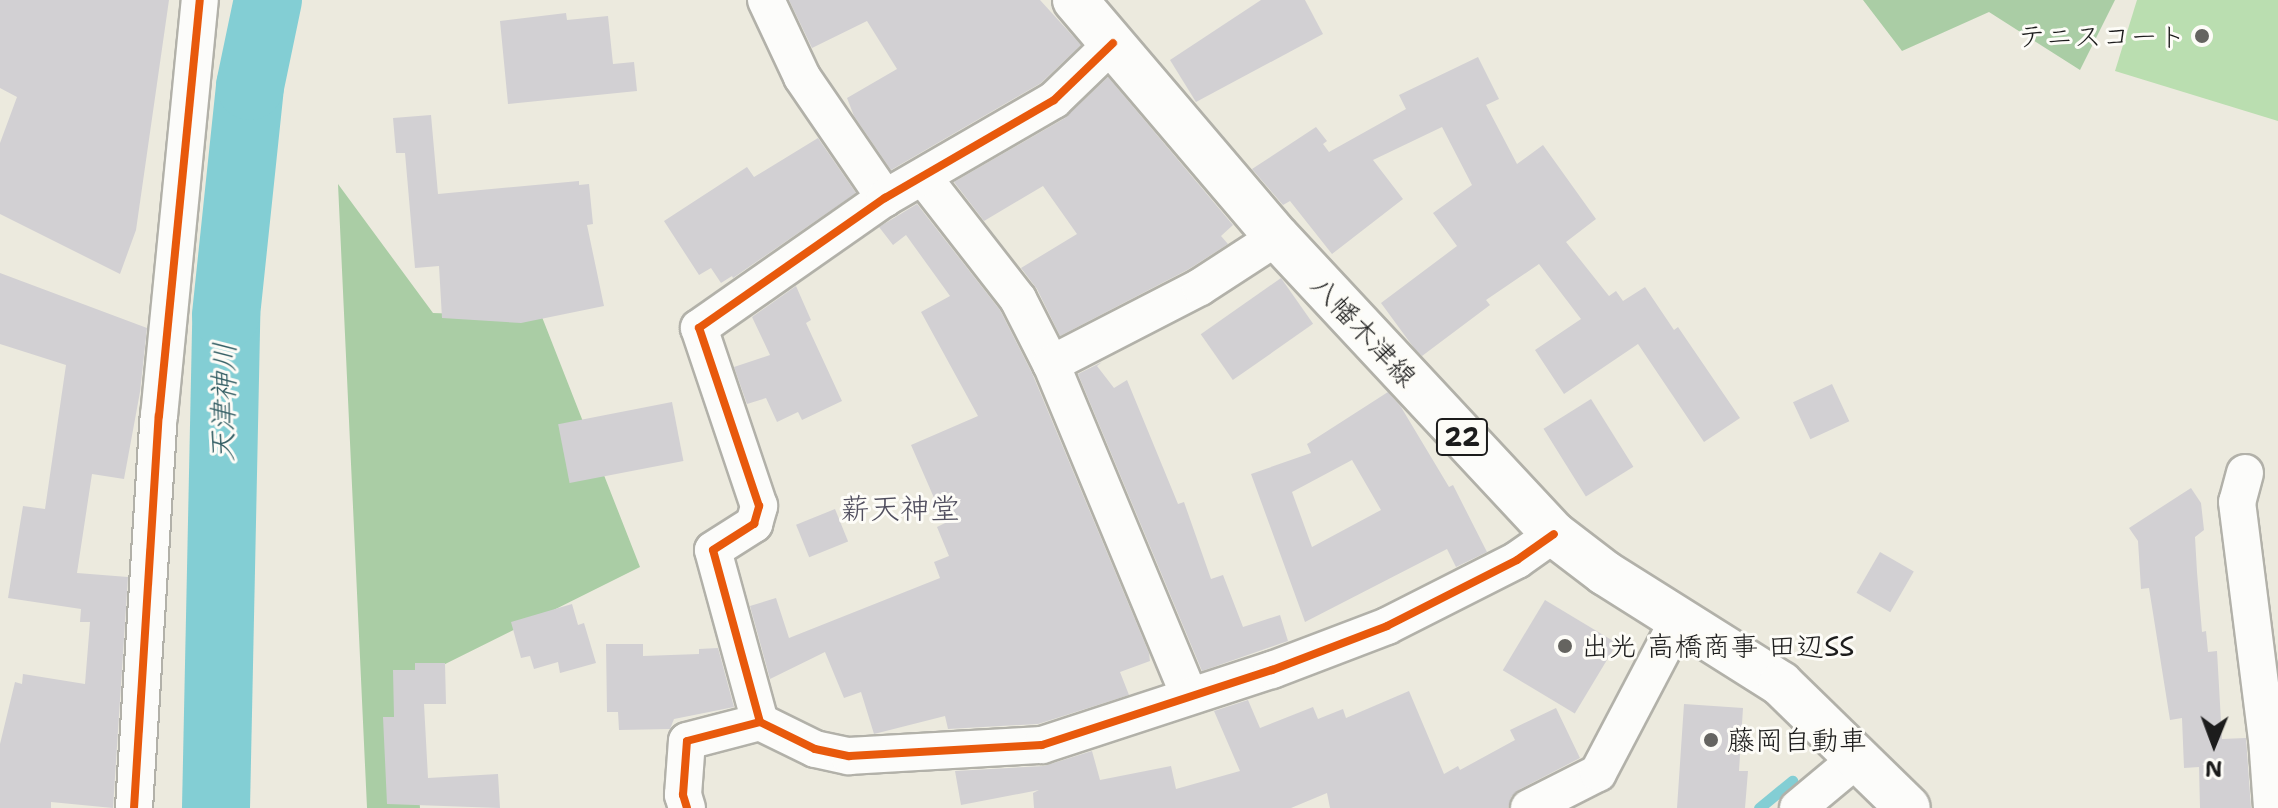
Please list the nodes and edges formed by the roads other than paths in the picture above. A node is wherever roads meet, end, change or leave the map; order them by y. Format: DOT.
graph roads {
  1 [pos="200,0"];
  2 [pos="766,0"];
  3 [pos="1075,0"];
  4 [pos="1113,43"];
  5 [pos="923,177"];
  6 [pos="885,198"];
  7 [pos="1277,237"];
  8 [pos="1055,375"];
  9 [pos="2245,473"];
  10 [pos="1554,534"];
  11 [pos="1679,619"];
  12 [pos="1189,695"];
  13 [pos="760,722"];
  14 [pos="1858,758"];
  15 [pos="134,808"];
  16 [pos="687,808"];
  17 [pos="1529,808"];
  18 [pos="1798,808"];
  19 [pos="1908,808"];
  20 [pos="2272,808"];
  1 -- 15 [label="street"];
  2 -- 6 [label="street"];
  3 -- 4 [label="main road, 八幡木津線 / 22"];
  4 -- 5 [label="street"];
  4 -- 7 [label="main road, 八幡木津線 / 22"];
  5 -- 6 [label="street"];
  5 -- 8 [label="street"];
  6 -- 13 [label="street"];
  7 -- 8 [label="street"];
  7 -- 10 [label="main road, 八幡木津線 / 22"];
  8 -- 12 [label="street"];
  9 -- 20 [label="street"];
  10 -- 11 [label="main road, 八幡木津線 / 22"];
  10 -- 12 [label="street"];
  11 -- 14 [label="main road, 八幡木津線 / 22"];
  11 -- 17 [label="street"];
  12 -- 13 [label="street"];
  13 -- 16 [label="street"];
  14 -- 18 [label="street"];
  14 -- 19 [label="main road, 八幡木津線 / 22"];
}
